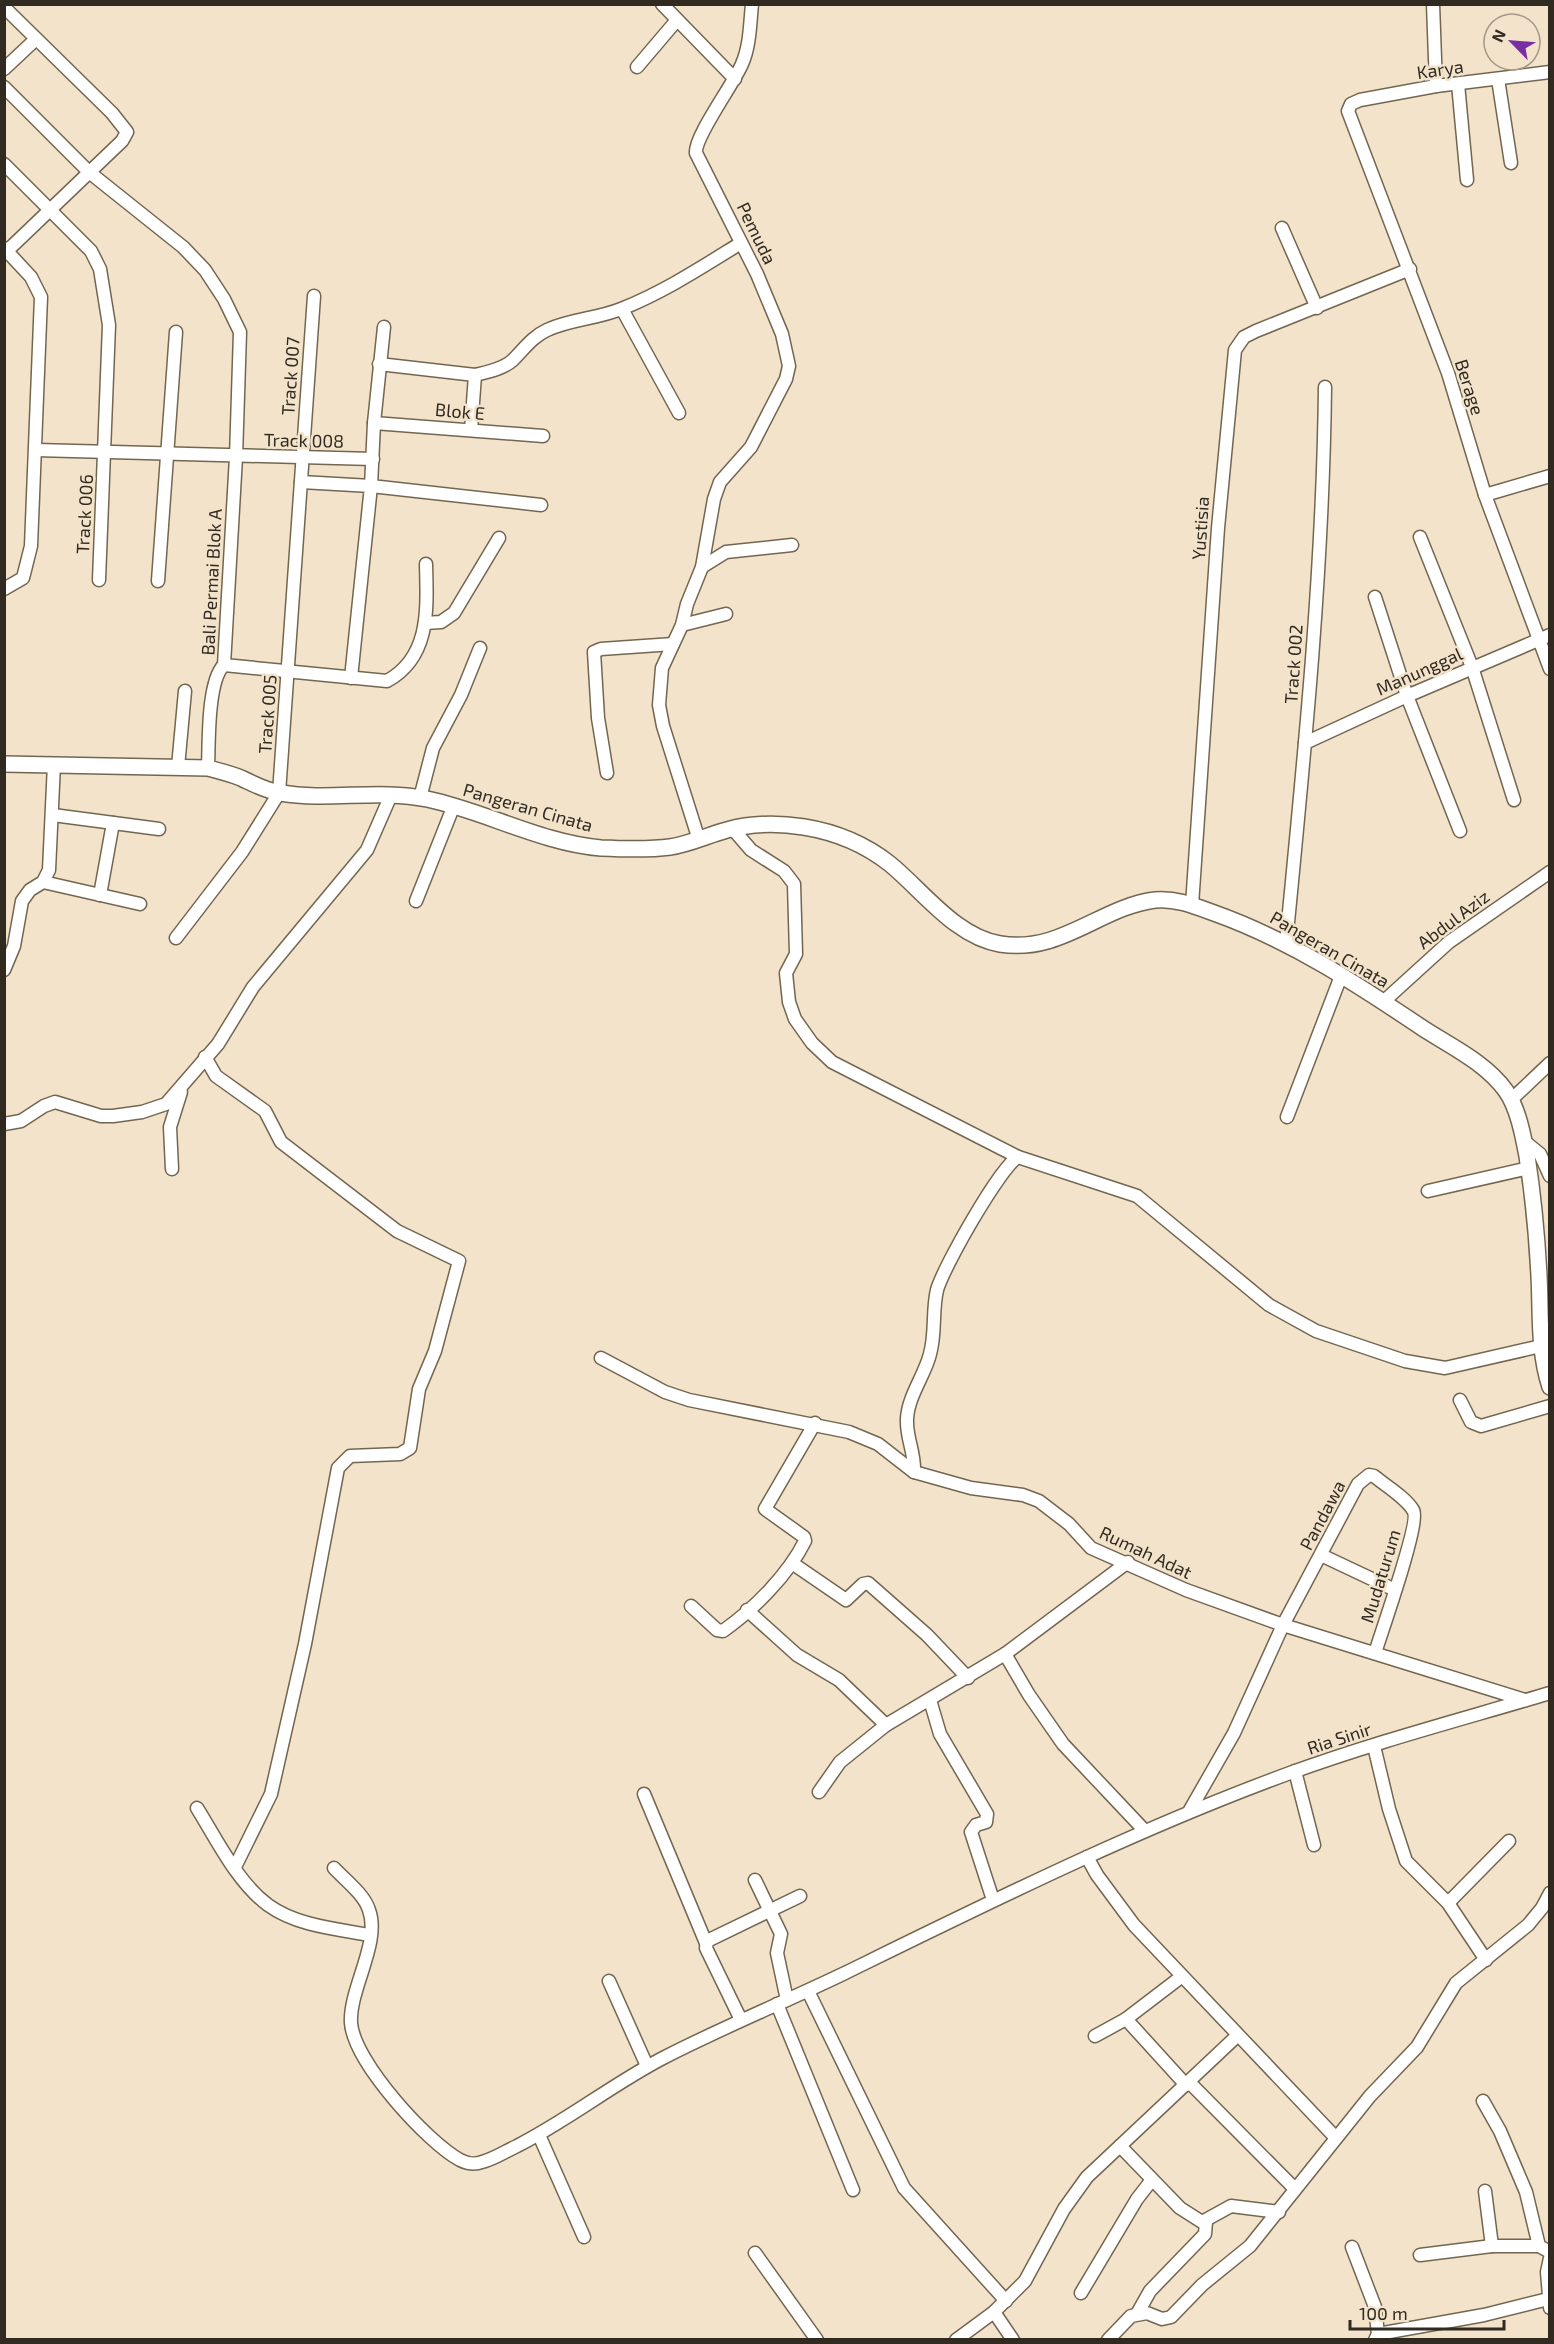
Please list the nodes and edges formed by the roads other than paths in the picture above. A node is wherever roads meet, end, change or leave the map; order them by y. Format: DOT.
graph roads {
  1 [pos="662,4"];
  2 [pos="1433,4"];
  3 [pos="749,7"];
  4 [pos="4,8"];
  5 [pos="677,20"];
  6 [pos="36,39"];
  7 [pos="746,53"];
  8 [pos="717,60"];
  9 [pos="637,67"];
  10 [pos="4,69"];
  11 [pos="1550,72"];
  12 [pos="735,79"];
  13 [pos="1498,79"];
  14 [pos="1458,84"];
  15 [pos="1436,86"];
  16 [pos="4,87"];
  17 [pos="1350,118"];
  18 [pos="1511,163"];
  19 [pos="4,164"];
  20 [pos="89,172"];
  21 [pos="1467,180"];
  22 [pos="51,210"];
  23 [pos="1282,228"];
  24 [pos="741,243"];
  25 [pos="6,250"];
  26 [pos="1410,269"];
  27 [pos="314,296"];
  28 [pos="1317,308"];
  29 [pos="622,309"];
  30 [pos="384,327"];
  31 [pos="176,332"];
  32 [pos="379,364"];
  33 [pos="475,375"];
  34 [pos="1325,387"];
  35 [pos="679,413"];
  36 [pos="374,423"];
  37 [pos="471,430"];
  38 [pos="543,436"];
  39 [pos="36,450"];
  40 [pos="106,451"];
  41 [pos="168,455"];
  42 [pos="236,457"];
  43 [pos="303,459"];
  44 [pos="373,459"];
  45 [pos="1550,476"];
  46 [pos="301,482"];
  47 [pos="371,486"];
  48 [pos="1485,495"];
  49 [pos="541,505"];
  50 [pos="1420,537"];
  51 [pos="500,538"];
  52 [pos="792,545"];
  53 [pos="426,564"];
  54 [pos="702,567"];
  55 [pos="99,580"];
  56 [pos="158,581"];
  57 [pos="4,589"];
  58 [pos="1376,597"];
  59 [pos="726,614"];
  60 [pos="425,623"];
  61 [pos="682,625"];
  62 [pos="1544,637"];
  63 [pos="673,644"];
  64 [pos="480,648"];
  65 [pos="224,665"];
  66 [pos="1472,667"];
  67 [pos="1550,669"];
  68 [pos="288,674"];
  69 [pos="351,678"];
  70 [pos="185,691"];
  71 [pos="1407,696"];
  72 [pos="1305,743"];
  73 [pos="4,764"];
  74 [pos="54,764"];
  75 [pos="177,767"];
  76 [pos="208,768"];
  77 [pos="607,773"];
  78 [pos="279,793"];
  79 [pos="391,795"];
  80 [pos="420,798"];
  81 [pos="1514,800"];
  82 [pos="454,805"];
  83 [pos="53,815"];
  84 [pos="112,823"];
  85 [pos="732,828"];
  86 [pos="159,829"];
  87 [pos="1461,831"];
  88 [pos="699,840"];
  89 [pos="1550,872"];
  90 [pos="44,882"];
  91 [pos="100,895"];
  92 [pos="416,901"];
  93 [pos="140,904"];
  94 [pos="1192,905"];
  95 [pos="176,938"];
  96 [pos="1286,943"];
  97 [pos="4,970"];
  98 [pos="1341,976"];
  99 [pos="1383,1002"];
  100 [pos="205,1057"];
  101 [pos="1550,1063"];
  102 [pos="182,1088"];
  103 [pos="1511,1100"];
  104 [pos="1287,1117"];
  105 [pos="4,1124"];
  106 [pos="1524,1141"];
  107 [pos="1018,1157"];
  108 [pos="1529,1168"];
  109 [pos="172,1169"];
  110 [pos="1550,1176"];
  111 [pos="1428,1191"];
  112 [pos="1541,1346"];
  113 [pos="601,1358"];
  114 [pos="1550,1387"];
  115 [pos="1460,1400"];
  116 [pos="1550,1406"];
  117 [pos="815,1423"];
  118 [pos="914,1472"];
  119 [pos="1412,1509"];
  120 [pos="1322,1555"];
  121 [pos="1128,1562"];
  122 [pos="792,1563"];
  123 [pos="1393,1589"];
  124 [pos="691,1606"];
  125 [pos="747,1610"];
  126 [pos="1283,1625"];
  127 [pos="1375,1653"];
  128 [pos="1005,1654"];
  129 [pos="968,1678"];
  130 [pos="1550,1693"];
  131 [pos="930,1700"];
  132 [pos="1525,1700"];
  133 [pos="886,1725"];
  134 [pos="1374,1746"];
  135 [pos="1295,1771"];
  136 [pos="819,1792"];
  137 [pos="644,1794"];
  138 [pos="197,1808"];
  139 [pos="1190,1810"];
  140 [pos="1144,1830"];
  141 [pos="1509,1841"];
  142 [pos="1314,1845"];
  143 [pos="1087,1857"];
  144 [pos="235,1867"];
  145 [pos="334,1868"];
  146 [pos="755,1880"];
  147 [pos="1550,1893"];
  148 [pos="800,1896"];
  149 [pos="993,1900"];
  150 [pos="1448,1903"];
  151 [pos="771,1910"];
  152 [pos="370,1935"];
  153 [pos="706,1943"];
  154 [pos="1486,1960"];
  155 [pos="1181,1977"];
  156 [pos="609,1981"];
  157 [pos="808,1991"];
  158 [pos="782,2002"];
  159 [pos="1126,2019"];
  160 [pos="741,2020"];
  161 [pos="1095,2036"];
  162 [pos="1237,2036"];
  163 [pos="647,2066"];
  164 [pos="1188,2084"];
  165 [pos="1483,2101"];
  166 [pos="538,2135"];
  167 [pos="1336,2138"];
  168 [pos="1120,2146"];
  169 [pos="1151,2181"];
  170 [pos="1295,2189"];
  171 [pos="853,2190"];
  172 [pos="1485,2191"];
  173 [pos="1279,2212"];
  174 [pos="1206,2222"];
  175 [pos="584,2237"];
  176 [pos="1492,2246"];
  177 [pos="1352,2247"];
  178 [pos="1544,2249"];
  179 [pos="755,2253"];
  180 [pos="1420,2255"];
  181 [pos="1550,2258"];
  182 [pos="1081,2294"];
  183 [pos="1006,2301"];
  184 [pos="1549,2303"];
  185 [pos="994,2312"];
  186 [pos="1137,2314"];
  187 [pos="1376,2337"];
  188 [pos="817,2340"];
  189 [pos="956,2340"];
  190 [pos="1013,2340"];
  191 [pos="1108,2340"];
  1 -- 5 [label="street"];
  2 -- 15 [label="street"];
  3 -- 7 [label="street, Pemuda"];
  4 -- 6 [label="street"];
  5 -- 8 [label="street"];
  5 -- 9 [label="street"];
  6 -- 10 [label="street"];
  6 -- 20 [label="street"];
  7 -- 8 [label="street"];
  7 -- 12 [label="street, Pemuda"];
  8 -- 12 [label="street"];
  11 -- 13 [label="street, Karya"];
  12 -- 24 [label="street, Pemuda"];
  13 -- 14 [label="street, Karya"];
  13 -- 18 [label="street"];
  14 -- 15 [label="street, Karya"];
  14 -- 21 [label="street"];
  15 -- 17 [label="street, Karya"];
  16 -- 20 [label="street"];
  17 -- 26 [label="street, Berage"];
  19 -- 22 [label="street, Track 006"];
  20 -- 22 [label="street"];
  20 -- 42 [label="street, Bali Permai Blok A"];
  22 -- 25 [label="street"];
  22 -- 40 [label="street, Track 006"];
  23 -- 28 [label="street"];
  24 -- 29 [label="street"];
  24 -- 54 [label="street, Pemuda"];
  25 -- 39 [label="street"];
  26 -- 28 [label="street, Yustisia"];
  26 -- 48 [label="street, Berage"];
  27 -- 43 [label="street, Track 007"];
  28 -- 94 [label="street, Yustisia"];
  29 -- 33 [label="street"];
  29 -- 35 [label="street"];
  30 -- 32 [label="street"];
  31 -- 41 [label="street"];
  32 -- 33 [label="street"];
  32 -- 36 [label="street"];
  33 -- 37 [label="street"];
  34 -- 72 [label="street, Track 002"];
  36 -- 37 [label="street, Blok E"];
  36 -- 44 [label="street"];
  37 -- 38 [label="street, Blok E"];
  39 -- 40 [label="street, Track 008"];
  39 -- 57 [label="street"];
  40 -- 41 [label="street, Track 008"];
  40 -- 55 [label="street, Track 006"];
  41 -- 42 [label="street, Track 008"];
  41 -- 56 [label="street"];
  42 -- 43 [label="street, Track 008"];
  42 -- 65 [label="street, Bali Permai Blok A"];
  43 -- 44 [label="street, Track 008"];
  43 -- 46 [label="street, Track 005"];
  44 -- 47 [label="street"];
  45 -- 48 [label="street"];
  46 -- 47 [label="street"];
  46 -- 68 [label="street, Track 005"];
  47 -- 49 [label="street"];
  47 -- 69 [label="street"];
  48 -- 62 [label="street, Berage"];
  50 -- 66 [label="street"];
  51 -- 60 [label="street"];
  52 -- 54 [label="street"];
  53 -- 60 [label="street, Bali Permai Blok A"];
  54 -- 61 [label="street, Pemuda"];
  58 -- 71 [label="street"];
  59 -- 61 [label="street"];
  60 -- 69 [label="street, Bali Permai Blok A"];
  61 -- 63 [label="street, Pemuda"];
  62 -- 66 [label="street, Manunggal"];
  62 -- 67 [label="street, Berage"];
  63 -- 77 [label="street"];
  63 -- 88 [label="street, Pemuda"];
  64 -- 80 [label="street"];
  65 -- 68 [label="street, Bali Permai Blok A"];
  65 -- 76 [label="street"];
  66 -- 71 [label="street, Manunggal"];
  66 -- 81 [label="street"];
  68 -- 69 [label="street, Bali Permai Blok A"];
  68 -- 78 [label="street, Track 005"];
  70 -- 75 [label="street"];
  71 -- 72 [label="street, Manunggal"];
  71 -- 87 [label="street"];
  72 -- 96 [label="street, Track 002"];
  73 -- 74 [label="street, Pangeran Cinata"];
  74 -- 75 [label="street, Pangeran Cinata"];
  74 -- 83 [label="street"];
  75 -- 76 [label="street, Pangeran Cinata"];
  76 -- 78 [label="street, Pangeran Cinata"];
  78 -- 79 [label="street, Pangeran Cinata"];
  78 -- 95 [label="street, Track 005"];
  79 -- 80 [label="street, Pangeran Cinata"];
  79 -- 100 [label="street"];
  80 -- 82 [label="street, Pangeran Cinata"];
  82 -- 88 [label="street, Pangeran Cinata"];
  82 -- 92 [label="street"];
  83 -- 84 [label="street"];
  83 -- 90 [label="street"];
  84 -- 86 [label="street"];
  84 -- 91 [label="street"];
  85 -- 88 [label="street, Pangeran Cinata"];
  85 -- 94 [label="street, Pangeran Cinata"];
  85 -- 107 [label="street"];
  89 -- 99 [label="street, Abdul Aziz"];
  90 -- 91 [label="street"];
  90 -- 97 [label="street"];
  91 -- 93 [label="street"];
  94 -- 96 [label="street, Pangeran Cinata"];
  96 -- 98 [label="street, Pangeran Cinata"];
  98 -- 99 [label="street, Pangeran Cinata"];
  98 -- 104 [label="street"];
  99 -- 103 [label="street, Pangeran Cinata"];
  100 -- 102 [label="street"];
  100 -- 144 [label="street"];
  101 -- 103 [label="street"];
  102 -- 105 [label="street"];
  102 -- 109 [label="street"];
  103 -- 106 [label="street, Pangeran Cinata"];
  106 -- 108 [label="street, Pangeran Cinata"];
  106 -- 110 [label="street"];
  107 -- 112 [label="street"];
  107 -- 118 [label="street"];
  108 -- 111 [label="street"];
  108 -- 112 [label="street, Pangeran Cinata"];
  112 -- 114 [label="street, Pangeran Cinata"];
  113 -- 117 [label="street, Rumah Adat"];
  115 -- 116 [label="street"];
  117 -- 118 [label="street, Rumah Adat"];
  117 -- 122 [label="street"];
  118 -- 121 [label="street, Rumah Adat"];
  119 -- 120 [label="street, Pandawa"];
  119 -- 123 [label="street, Mudaturum"];
  120 -- 123 [label="street"];
  120 -- 126 [label="street, Pandawa"];
  121 -- 126 [label="street, Rumah Adat"];
  121 -- 128 [label="street"];
  122 -- 125 [label="street"];
  122 -- 129 [label="street"];
  123 -- 127 [label="street, Mudaturum"];
  124 -- 125 [label="street"];
  125 -- 133 [label="street"];
  126 -- 127 [label="street, Rumah Adat"];
  126 -- 139 [label="street, Pandawa"];
  127 -- 132 [label="street, Rumah Adat"];
  128 -- 129 [label="street"];
  128 -- 140 [label="street"];
  129 -- 131 [label="street"];
  130 -- 132 [label="street, Ria Sinir"];
  131 -- 133 [label="street"];
  131 -- 149 [label="street"];
  132 -- 134 [label="street, Ria Sinir"];
  133 -- 136 [label="street"];
  134 -- 135 [label="street, Ria Sinir"];
  134 -- 150 [label="street"];
  135 -- 139 [label="street, Ria Sinir"];
  135 -- 142 [label="street"];
  137 -- 153 [label="street"];
  138 -- 144 [label="street"];
  139 -- 140 [label="street, Ria Sinir"];
  140 -- 143 [label="street, Ria Sinir"];
  141 -- 150 [label="street"];
  143 -- 149 [label="street, Ria Sinir"];
  143 -- 155 [label="street"];
  144 -- 152 [label="street"];
  145 -- 152 [label="street"];
  146 -- 151 [label="street"];
  147 -- 154 [label="street"];
  148 -- 151 [label="street"];
  149 -- 157 [label="street, Ria Sinir"];
  150 -- 154 [label="street"];
  151 -- 153 [label="street"];
  151 -- 158 [label="street"];
  152 -- 166 [label="street, Ria Sinir"];
  153 -- 160 [label="street"];
  154 -- 167 [label="street"];
  155 -- 159 [label="street"];
  155 -- 162 [label="street"];
  156 -- 163 [label="street"];
  157 -- 158 [label="street, Ria Sinir"];
  157 -- 183 [label="street"];
  158 -- 160 [label="street, Ria Sinir"];
  158 -- 171 [label="street"];
  159 -- 161 [label="street"];
  159 -- 164 [label="street"];
  160 -- 163 [label="street, Ria Sinir"];
  162 -- 164 [label="street"];
  162 -- 167 [label="street"];
  163 -- 166 [label="street, Ria Sinir"];
  164 -- 168 [label="street"];
  164 -- 170 [label="street"];
  165 -- 178 [label="street"];
  166 -- 175 [label="street"];
  167 -- 170 [label="street"];
  168 -- 169 [label="street"];
  168 -- 183 [label="street"];
  169 -- 174 [label="street"];
  169 -- 182 [label="street"];
  170 -- 173 [label="street"];
  172 -- 176 [label="street"];
  173 -- 174 [label="street"];
  173 -- 186 [label="street"];
  174 -- 186 [label="street"];
  176 -- 178 [label="street"];
  176 -- 180 [label="street"];
  177 -- 187 [label="street"];
  179 -- 188 [label="street"];
  181 -- 184 [label="street"];
  183 -- 185 [label="street"];
  184 -- 187 [label="street"];
  185 -- 189 [label="street"];
  185 -- 190 [label="street"];
  186 -- 191 [label="street"];
}
